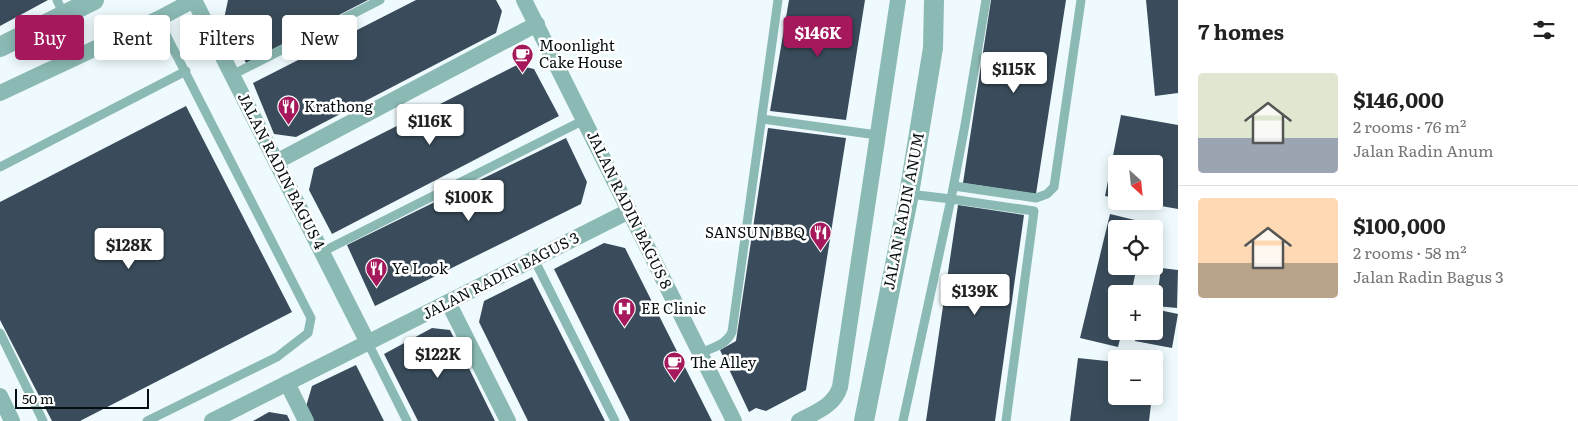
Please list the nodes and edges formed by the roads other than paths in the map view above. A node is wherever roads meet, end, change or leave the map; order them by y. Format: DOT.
graph roads {
  1 [pos="94,0"];
  2 [pos="194,0"];
  3 [pos="380,0"];
  4 [pos="524,0"];
  5 [pos="778,0"];
  6 [pos="898,0"];
  7 [pos="934,0"];
  8 [pos="986,0"];
  9 [pos="1081,0"];
  10 [pos="61,7"];
  11 [pos="166,15"];
  12 [pos="536,24"];
  13 [pos="170,41"];
  14 [pos="0,47"];
  15 [pos="94,49"];
  16 [pos="186,71"];
  17 [pos="232,75"];
  18 [pos="0,93"];
  19 [pos="762,118"];
  20 [pos="584,120"];
  21 [pos="878,135"];
  22 [pos="276,162"];
  23 [pos="0,167"];
  24 [pos="954,186"];
  25 [pos="909,194"];
  26 [pos="951,199"];
  27 [pos="629,211"];
  28 [pos="322,252"];
  29 [pos="534,259"];
  30 [pos="448,302"];
  31 [pos="0,333"];
  32 [pos="368,343"];
  33 [pos="700,353"];
  34 [pos="287,383"];
  35 [pos="43,421"];
  36 [pos="147,421"];
  37 [pos="212,421"];
  38 [pos="306,421"];
  39 [pos="407,421"];
  40 [pos="508,421"];
  41 [pos="616,421"];
  42 [pos="734,421"];
  43 [pos="799,421"];
  44 [pos="864,421"];
  45 [pos="903,421"];
  46 [pos="1006,421"];
  1 -- 10 [label="street"];
  2 -- 11 [label="street"];
  2 -- 17 [label="street, JALAN RADIN BAGUS 4"];
  3 -- 17 [label="lane"];
  4 -- 12 [label="street, JALAN RADIN BAGUS 8"];
  5 -- 19 [label="lane"];
  6 -- 21 [label="street"];
  7 -- 25 [label="street, JALAN RADIN ANUM"];
  8 -- 24 [label="lane"];
  9 -- 24 [label="lane"];
  10 -- 14 [label="street"];
  12 -- 20 [label="street, JALAN RADIN BAGUS 8"];
  12 -- 22 [label="street"];
  13 -- 16 [label="lane"];
  15 -- 18 [label="street"];
  16 -- 23 [label="lane"];
  16 -- 36 [label="lane"];
  17 -- 22 [label="street, JALAN RADIN BAGUS 4"];
  19 -- 21 [label="lane"];
  19 -- 33 [label="lane"];
  20 -- 27 [label="street, JALAN RADIN BAGUS 8"];
  20 -- 28 [label="lane"];
  21 -- 43 [label="street"];
  22 -- 28 [label="street, JALAN RADIN BAGUS 4"];
  24 -- 26 [label="lane"];
  25 -- 26 [label="lane"];
  25 -- 44 [label="street, JALAN RADIN ANUM"];
  26 -- 45 [label="lane"];
  26 -- 46 [label="lane"];
  27 -- 29 [label="street, JALAN RADIN BAGUS 3"];
  27 -- 33 [label="street, JALAN RADIN BAGUS 8"];
  28 -- 32 [label="street, JALAN RADIN BAGUS 4"];
  29 -- 30 [label="street, JALAN RADIN BAGUS 3"];
  29 -- 41 [label="lane"];
  30 -- 32 [label="street, JALAN RADIN BAGUS 3"];
  30 -- 40 [label="street"];
  31 -- 35 [label="lane"];
  32 -- 34 [label="street, JALAN RADIN BAGUS 3"];
  32 -- 39 [label="lane"];
  33 -- 42 [label="street, JALAN RADIN BAGUS 8"];
  34 -- 37 [label="street, JALAN RADIN BAGUS 3"];
  34 -- 38 [label="street"];
}
